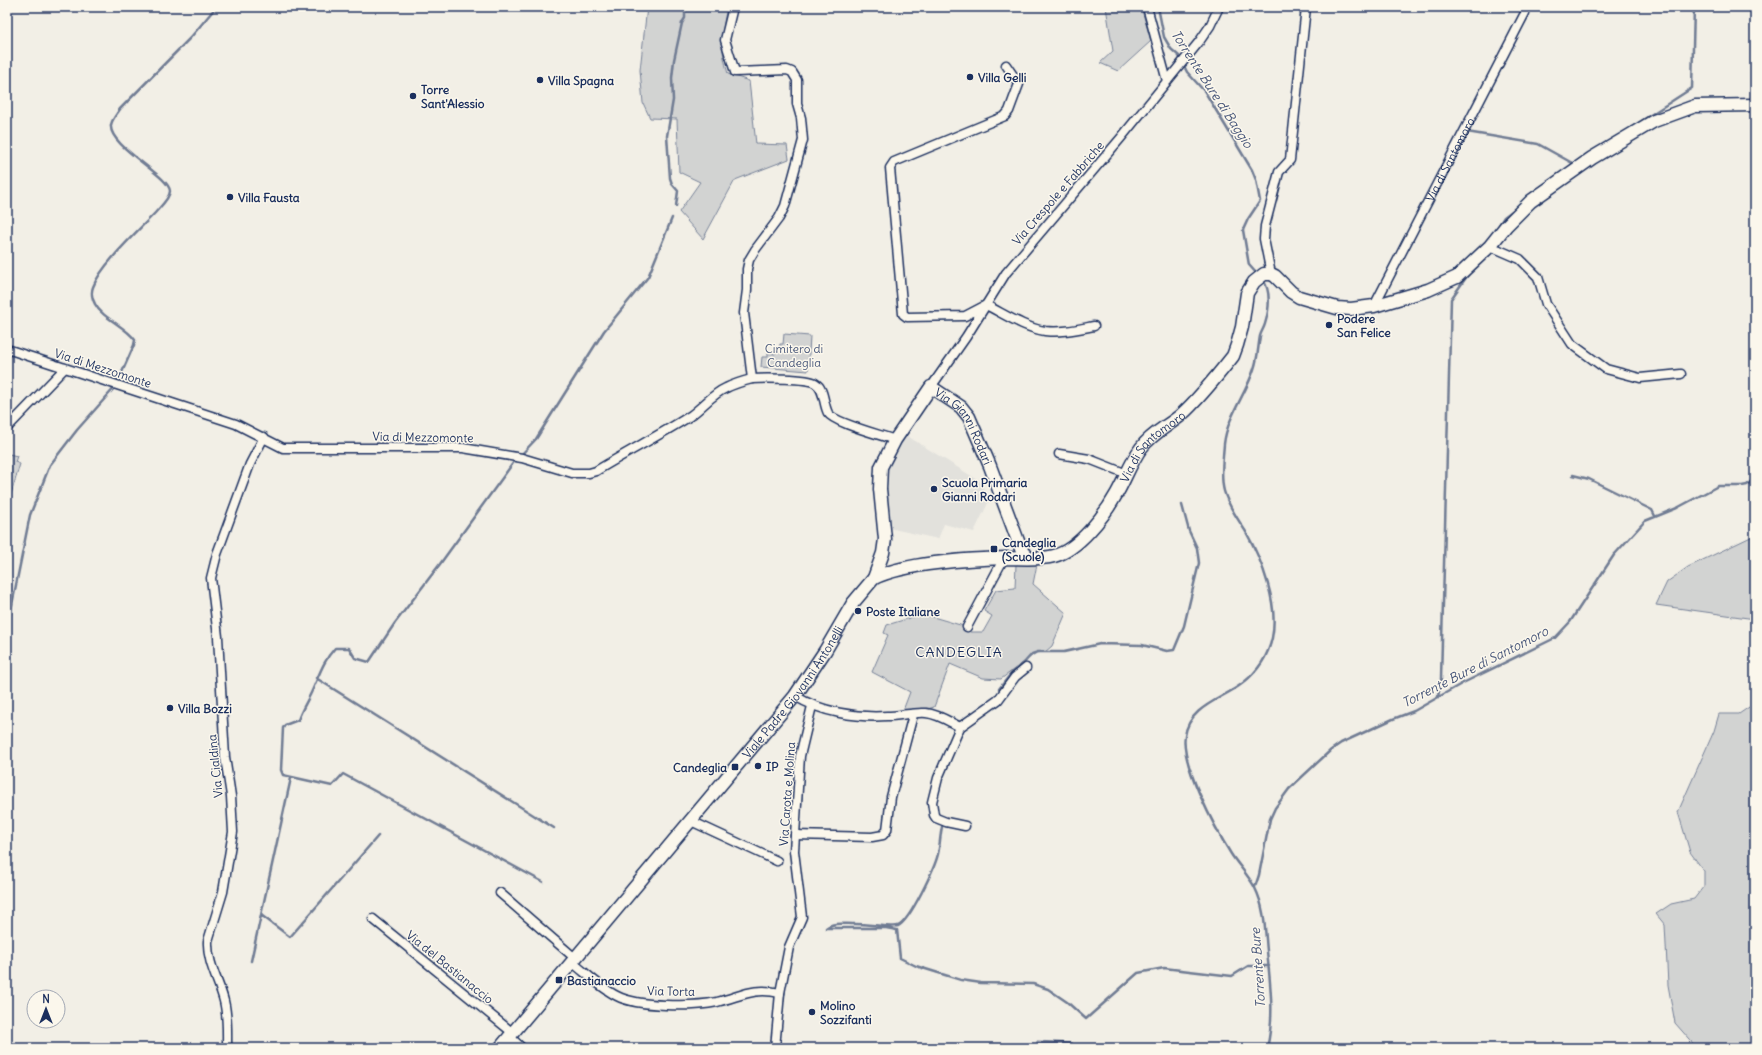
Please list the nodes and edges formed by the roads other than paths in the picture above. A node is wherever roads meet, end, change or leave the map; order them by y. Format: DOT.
graph roads {
  1 [pos="733,7"];
  2 [pos="1147,7"];
  3 [pos="1219,7"];
  4 [pos="1306,7"];
  5 [pos="1526,13"];
  6 [pos="1006,65"];
  7 [pos="1167,81"];
  8 [pos="1755,105"];
  9 [pos="1490,246"];
  10 [pos="1262,277"];
  11 [pos="986,305"];
  12 [pos="1374,306"];
  13 [pos="1094,326"];
  14 [pos="7,349"];
  15 [pos="65,368"];
  16 [pos="1681,374"];
  17 [pos="752,380"];
  18 [pos="931,388"];
  19 [pos="7,428"];
  20 [pos="264,437"];
  21 [pos="895,440"];
  22 [pos="1059,454"];
  23 [pos="1127,474"];
  24 [pos="1025,553"];
  25 [pos="1009,558"];
  26 [pos="874,578"];
  27 [pos="967,627"];
  28 [pos="1026,668"];
  29 [pos="795,696"];
  30 [pos="812,706"];
  31 [pos="913,715"];
  32 [pos="960,727"];
  33 [pos="691,822"];
  34 [pos="965,826"];
  35 [pos="795,835"];
  36 [pos="777,861"];
  37 [pos="500,893"];
  38 [pos="373,919"];
  39 [pos="575,961"];
  40 [pos="780,992"];
  41 [pos="512,1035"];
  42 [pos="227,1048"];
  43 [pos="500,1048"];
  44 [pos="522,1048"];
  45 [pos="775,1048"];
  1 -- 17 [label="street"];
  2 -- 7 [label="street"];
  3 -- 7 [label="street, Via Crespole e Fabbriche"];
  4 -- 10 [label="street"];
  5 -- 12 [label="street, Via di Santomoro"];
  6 -- 11 [label="street"];
  7 -- 11 [label="street, Via Crespole e Fabbriche"];
  8 -- 9 [label="main road"];
  9 -- 12 [label="main road"];
  9 -- 16 [label="street"];
  10 -- 12 [label="main road"];
  10 -- 23 [label="main road, Via di Santomoro"];
  11 -- 13 [label="street"];
  11 -- 18 [label="street, Via Crespole e Fabbriche"];
  14 -- 15 [label="street, Via di Mezzomonte"];
  15 -- 19 [label="street"];
  15 -- 20 [label="street, Via di Mezzomonte"];
  17 -- 20 [label="street, Via di Mezzomonte"];
  17 -- 21 [label="street, Via di Mezzomonte"];
  18 -- 21 [label="main road"];
  18 -- 24 [label="main road, Via Gianni Rodari"];
  20 -- 42 [label="street, Via Cialdina"];
  21 -- 26 [label="main road"];
  22 -- 23 [label="street"];
  23 -- 24 [label="main road, Via di Santomoro"];
  24 -- 25 [label="main road"];
  25 -- 26 [label="main road"];
  25 -- 27 [label="street"];
  26 -- 29 [label="main road, Viale Padre Giovanni Antonelli"];
  28 -- 32 [label="street"];
  29 -- 30 [label="street"];
  29 -- 33 [label="main road, Viale Padre Giovanni Antonelli"];
  30 -- 31 [label="street"];
  30 -- 35 [label="street, Via Carota e Molina"];
  31 -- 32 [label="street"];
  31 -- 35 [label="street"];
  32 -- 34 [label="street"];
  33 -- 36 [label="street"];
  33 -- 39 [label="main road, Viale Padre Giovanni Antonelli"];
  35 -- 40 [label="street, Via Carota e Molina"];
  37 -- 39 [label="street, Via Torta"];
  38 -- 41 [label="street, Via del Bastianaccio"];
  39 -- 40 [label="street, Via Torta"];
  39 -- 41 [label="main road, Viale Padre Giovanni Antonelli"];
  40 -- 45 [label="street, Via Carota e Molina"];
  41 -- 43 [label="main road, Viale Padre Giovanni Antonelli"];
  41 -- 44 [label="street, Via del Bastianaccio"];
}
